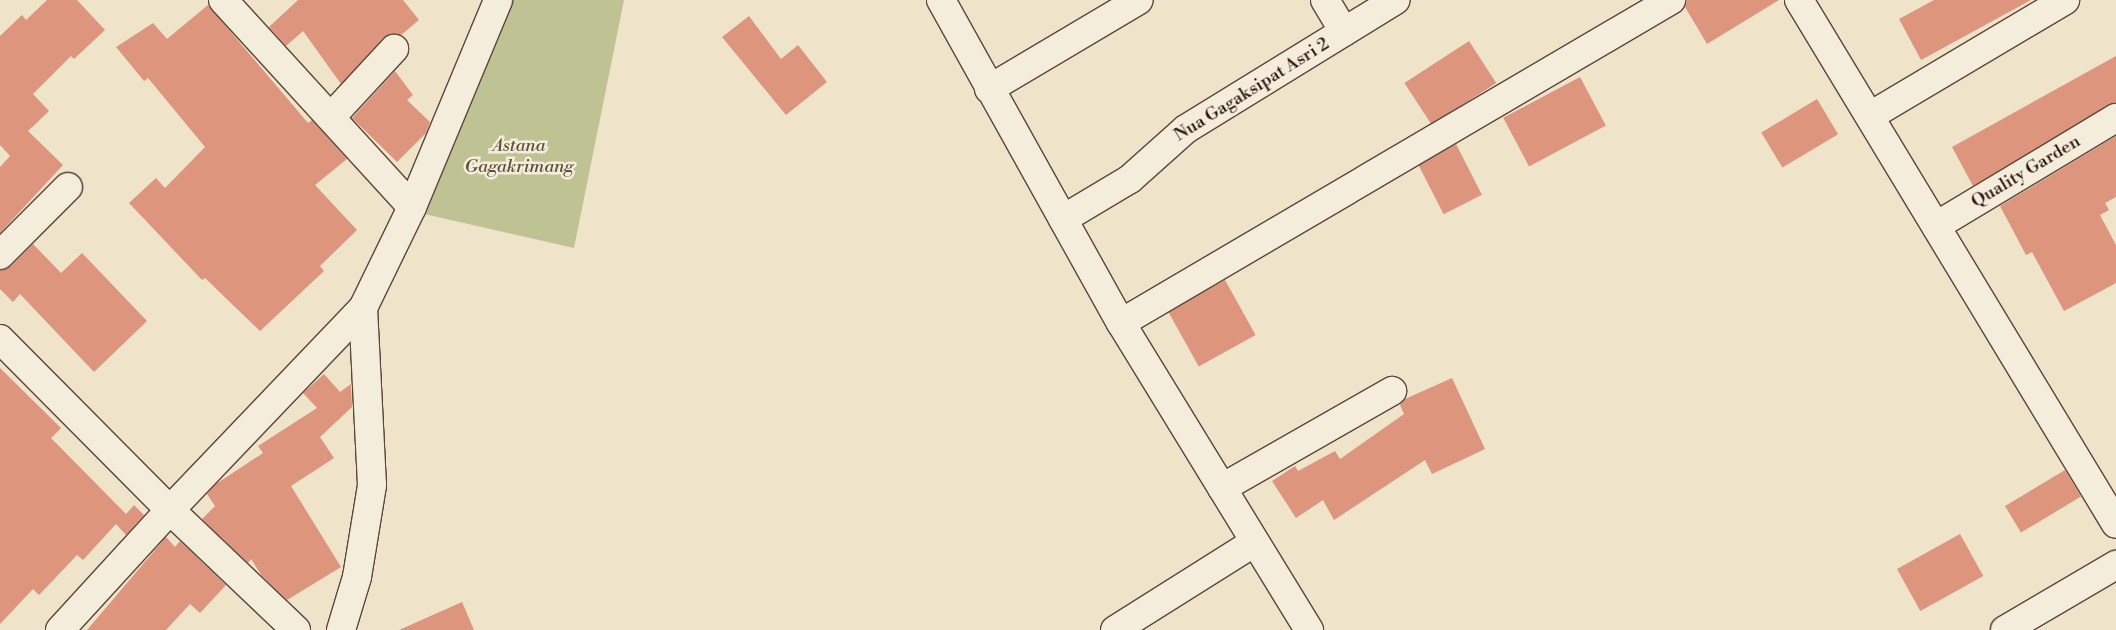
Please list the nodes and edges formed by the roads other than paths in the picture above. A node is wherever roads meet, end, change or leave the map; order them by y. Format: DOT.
graph roads {
  1 [pos="223,0"];
  2 [pos="498,0"];
  3 [pos="941,0"];
  4 [pos="1139,0"];
  5 [pos="1325,0"];
  6 [pos="1396,0"];
  7 [pos="1671,0"];
  8 [pos="1801,0"];
  9 [pos="2065,0"];
  10 [pos="1344,32"];
  11 [pos="394,49"];
  12 [pos="989,89"];
  13 [pos="1870,116"];
  14 [pos="331,117"];
  15 [pos="2116,118"];
  16 [pos="68,187"];
  17 [pos="412,207"];
  18 [pos="1063,219"];
  19 [pos="1936,226"];
  20 [pos="0,255"];
  21 [pos="363,308"];
  22 [pos="1121,323"];
  23 [pos="0,340"];
  24 [pos="1392,391"];
  25 [pos="2106,484"];
  26 [pos="1222,488"];
  27 [pos="170,510"];
  28 [pos="2116,524"];
  29 [pos="1255,542"];
  30 [pos="2116,564"];
  31 [pos="60,630"];
  32 [pos="296,630"];
  33 [pos="341,630"];
  34 [pos="1115,630"];
  35 [pos="1309,630"];
  36 [pos="2004,630"];
  1 -- 14 [label="street"];
  2 -- 17 [label="street"];
  3 -- 12 [label="street"];
  4 -- 12 [label="street"];
  5 -- 10 [label="street"];
  6 -- 10 [label="street, Nua Gagaksipat Asri 2"];
  7 -- 22 [label="street"];
  8 -- 13 [label="street"];
  9 -- 13 [label="street"];
  10 -- 18 [label="street, Nua Gagaksipat Asri 2"];
  11 -- 14 [label="street"];
  12 -- 18 [label="street"];
  13 -- 19 [label="street"];
  14 -- 17 [label="street"];
  15 -- 19 [label="street, Quality Garden"];
  16 -- 20 [label="street"];
  17 -- 21 [label="street"];
  18 -- 22 [label="street"];
  19 -- 25 [label="street"];
  21 -- 27 [label="street"];
  21 -- 33 [label="street"];
  22 -- 26 [label="street"];
  23 -- 27 [label="street"];
  24 -- 26 [label="street"];
  25 -- 28 [label="street"];
  26 -- 29 [label="street"];
  27 -- 31 [label="street"];
  27 -- 32 [label="street"];
  29 -- 34 [label="street"];
  29 -- 35 [label="street"];
  30 -- 36 [label="street"];
}
